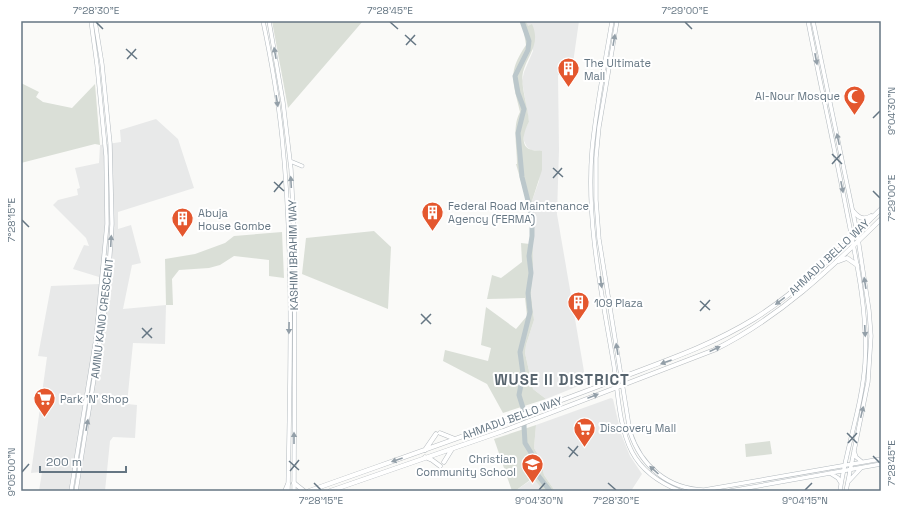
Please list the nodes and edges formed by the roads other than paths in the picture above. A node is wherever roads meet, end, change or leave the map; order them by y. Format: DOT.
graph roads {
  1 [pos="91,21"];
  2 [pos="95,21"];
  3 [pos="263,21"];
  4 [pos="269,21"];
  5 [pos="612,21"];
  6 [pos="618,21"];
  7 [pos="808,21"];
  8 [pos="814,21"];
  9 [pos="290,161"];
  10 [pos="302,166"];
  11 [pos="879,210"];
  12 [pos="853,211"];
  13 [pos="881,218"];
  14 [pos="857,232"];
  15 [pos="852,237"];
  16 [pos="858,242"];
  17 [pos="853,246"];
  18 [pos="835,263"];
  19 [pos="857,265"];
  20 [pos="621,377"];
  21 [pos="616,379"];
  22 [pos="623,386"];
  23 [pos="617,387"];
  24 [pos="455,439"];
  25 [pos="453,448"];
  26 [pos="425,450"];
  27 [pos="853,450"];
  28 [pos="846,456"];
  29 [pos="425,457"];
  30 [pos="881,458"];
  31 [pos="444,462"];
  32 [pos="862,462"];
  33 [pos="850,464"];
  34 [pos="881,464"];
  35 [pos="844,465"];
  36 [pos="440,466"];
  37 [pos="833,468"];
  38 [pos="862,468"];
  39 [pos="849,470"];
  40 [pos="843,471"];
  41 [pos="829,473"];
  42 [pos="294,483"];
  43 [pos="841,483"];
  44 [pos="847,483"];
  45 [pos="288,484"];
  46 [pos="71,491"];
  47 [pos="76,491"];
  48 [pos="287,491"];
  49 [pos="294,491"];
  50 [pos="304,491"];
  51 [pos="309,491"];
  52 [pos="330,491"];
  53 [pos="680,491"];
  54 [pos="730,491"];
  55 [pos="840,491"];
  56 [pos="846,491"];
  1 -- 46 [label="main road, AMINU KANO CRESCENT"];
  47 -- 2 [label="main road, AMINU KANO CRESCENT, one-way"];
  3 -- 45 [label="main road, KASHIM IBRAHIM WAY, one-way"];
  9 -- 4 [label="main road, KASHIM IBRAHIM WAY, one-way"];
  5 -- 21 [label="main road, one-way"];
  20 -- 6 [label="main road, one-way"];
  7 -- 15 [label="main road, one-way"];
  12 -- 8 [label="main road, one-way"];
  9 -- 10 [label="main road"];
  42 -- 9 [label="main road, KASHIM IBRAHIM WAY, one-way"];
  11 -- 12 [label="main road"];
  11 -- 14 [label="main road, AHMADU BELLO WAY"];
  12 -- 14 [label="main road"];
  13 -- 16 [label="main road, AHMADU BELLO WAY"];
  14 -- 15 [label="main road, AHMADU BELLO WAY"];
  14 -- 16 [label="main road"];
  15 -- 17 [label="main road"];
  15 -- 20 [label="main road, AHMADU BELLO WAY, one-way"];
  16 -- 17 [label="main road, AHMADU BELLO WAY"];
  27 -- 16 [label="main road, one-way"];
  17 -- 18 [label="main road, AHMADU BELLO WAY"];
  17 -- 19 [label="main road"];
  18 -- 19 [label="main road"];
  22 -- 18 [label="main road, AHMADU BELLO WAY, one-way"];
  19 -- 28 [label="main road, one-way"];
  20 -- 21 [label="main road, AHMADU BELLO WAY"];
  20 -- 22 [label="main road"];
  21 -- 23 [label="main road"];
  21 -- 24 [label="main road, AHMADU BELLO WAY"];
  22 -- 23 [label="main road, AHMADU BELLO WAY"];
  37 -- 22 [label="main road, one-way"];
  25 -- 23 [label="main road, AHMADU BELLO WAY, one-way"];
  23 -- 53 [label="main road"];
  24 -- 26 [label="main road, AHMADU BELLO WAY"];
  24 -- 26 [label="main road"];
  25 -- 29 [label="main road, AHMADU BELLO WAY"];
  25 -- 31 [label="main road"];
  26 -- 51 [label="main road, AHMADU BELLO WAY, one-way"];
  27 -- 32 [label="main road"];
  27 -- 33 [label="main road"];
  28 -- 35 [label="main road"];
  28 -- 37 [label="main road"];
  29 -- 36 [label="main road"];
  29 -- 52 [label="main road, AHMADU BELLO WAY"];
  30 -- 32 [label="main road"];
  32 -- 33 [label="main road"];
  33 -- 35 [label="main road"];
  33 -- 39 [label="main road"];
  34 -- 38 [label="main road"];
  35 -- 37 [label="main road"];
  35 -- 40 [label="main road"];
  38 -- 39 [label="main road"];
  38 -- 44 [label="main road"];
  39 -- 40 [label="main road"];
  39 -- 44 [label="main road"];
  40 -- 41 [label="main road"];
  40 -- 43 [label="main road"];
  41 -- 43 [label="main road"];
  41 -- 54 [label="main road"];
  42 -- 49 [label="main road, KASHIM IBRAHIM WAY"];
  42 -- 50 [label="main road"];
  43 -- 55 [label="main road"];
  44 -- 56 [label="main road"];
  45 -- 48 [label="main road"];
}
